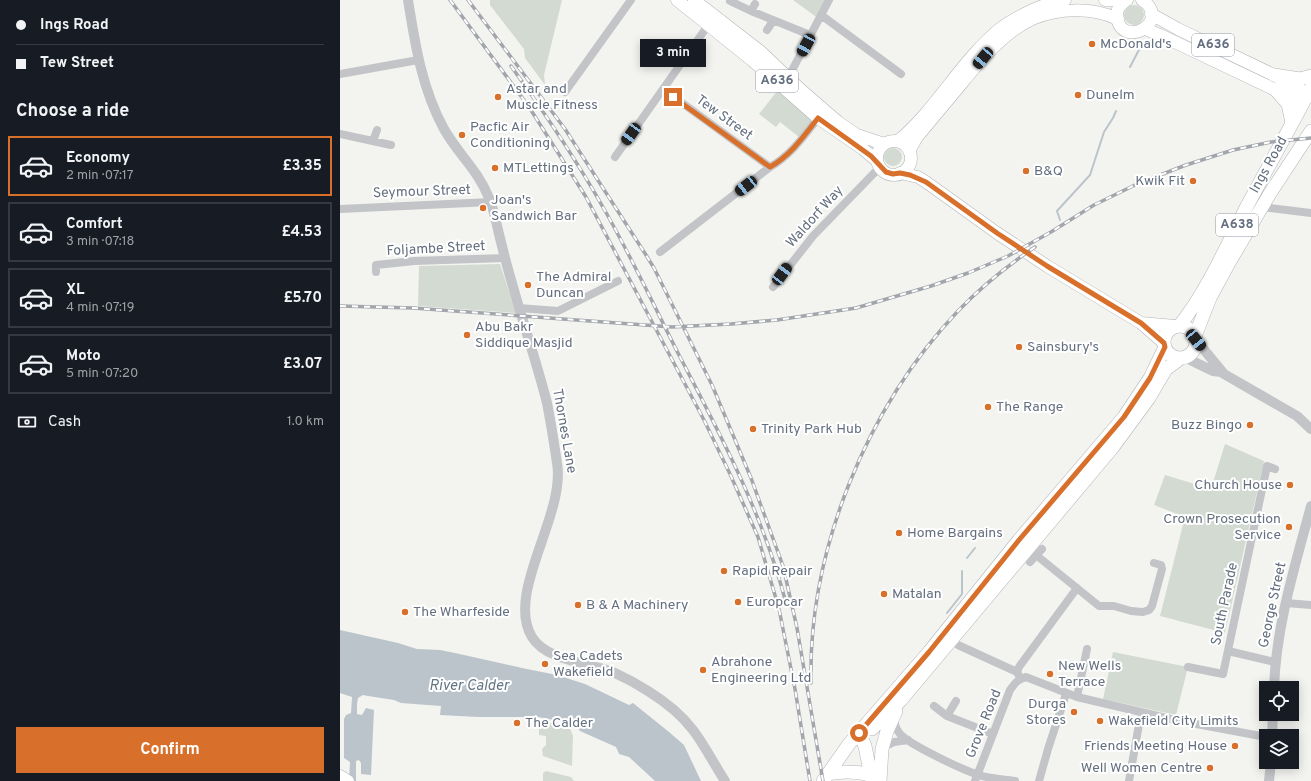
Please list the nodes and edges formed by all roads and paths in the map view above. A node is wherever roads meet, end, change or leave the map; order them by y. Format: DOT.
graph roads {
  1 [pos="408,0"];
  2 [pos="631,0"];
  3 [pos="677,0"];
  4 [pos="694,0"];
  5 [pos="829,0"];
  6 [pos="1065,0"];
  7 [pos="1105,0"];
  8 [pos="1126,0"];
  9 [pos="735,2"];
  10 [pos="755,4"];
  11 [pos="1147,4"];
  12 [pos="751,11"];
  13 [pos="821,15"];
  14 [pos="1118,19"];
  15 [pos="773,21"];
  16 [pos="709,24"];
  17 [pos="1145,29"];
  18 [pos="767,30"];
  19 [pos="810,35"];
  20 [pos="418,60"];
  21 [pos="340,74"];
  22 [pos="901,74"];
  23 [pos="1274,75"];
  24 [pos="1311,76"];
  25 [pos="788,78"];
  26 [pos="663,89"];
  27 [pos="1275,89"];
  28 [pos="565,92"];
  29 [pos="1309,97"];
  30 [pos="818,118"];
  31 [pos="1292,123"];
  32 [pos="377,130"];
  33 [pos="1311,131"];
  34 [pos="340,134"];
  35 [pos="373,140"];
  36 [pos="898,141"];
  37 [pos="884,144"];
  38 [pos="391,145"];
  39 [pos="910,155"];
  40 [pos="615,157"];
  41 [pos="878,164"];
  42 [pos="770,167"];
  43 [pos="900,173"];
  44 [pos="926,182"];
  45 [pos="491,202"];
  46 [pos="1262,207"];
  47 [pos="340,209"];
  48 [pos="1311,213"];
  49 [pos="660,252"];
  50 [pos="505,258"];
  51 [pos="376,272"];
  52 [pos="618,281"];
  53 [pos="773,287"];
  54 [pos="519,308"];
  55 [pos="1141,323"];
  56 [pos="1178,326"];
  57 [pos="1196,338"];
  58 [pos="1164,345"];
  59 [pos="1182,357"];
  60 [pos="1221,372"];
  61 [pos="1310,425"];
  62 [pos="1275,469"];
  63 [pos="1064,504"];
  64 [pos="1311,506"];
  65 [pos="1036,520"];
  66 [pos="1039,547"];
  67 [pos="1030,562"];
  68 [pos="1154,563"];
  69 [pos="1077,588"];
  70 [pos="1286,603"];
  71 [pos="1311,605"];
  72 [pos="958,646"];
  73 [pos="1087,650"];
  74 [pos="1228,651"];
  75 [pos="1275,662"];
  76 [pos="1188,667"];
  77 [pos="1019,675"];
  78 [pos="1274,681"];
  79 [pos="1066,694"];
  80 [pos="1078,698"];
  81 [pos="901,700"];
  82 [pos="956,702"];
  83 [pos="934,706"];
  84 [pos="1141,713"];
  85 [pos="894,714"];
  86 [pos="947,716"];
  87 [pos="994,734"];
  88 [pos="861,736"];
  89 [pos="1259,736"];
  90 [pos="908,740"];
  91 [pos="882,749"];
  92 [pos="1270,769"];
  93 [pos="340,776"];
  94 [pos="825,777"];
  95 [pos="976,778"];
  96 [pos="874,779"];
  97 [pos="348,781"];
  98 [pos="725,781"];
  99 [pos="1015,781"];
  100 [pos="1039,781"];
  101 [pos="1129,781"];
  102 [pos="1269,781"];
  1 -- 20 [label="street, Thornes Lane"];
  2 -- 28 [label="street"];
  3 -- 16 [label="main road, A636"];
  4 -- 25 [label="main road, A636"];
  5 -- 13 [label="street"];
  6 -- 36 [label="main road, A636"];
  7 -- 8 [label="main road"];
  8 -- 14 [label="main road"];
  9 -- 12 [label="street"];
  10 -- 12 [label="street"];
  11 -- 17 [label="main road"];
  11 -- 23 [label="main road, A636"];
  12 -- 15 [label="street"];
  13 -- 19 [label="street"];
  13 -- 22 [label="street"];
  14 -- 17 [label="main road"];
  14 -- 39 [label="main road"];
  15 -- 18 [label="street"];
  15 -- 19 [label="street"];
  16 -- 26 [label="street"];
  16 -- 30 [label="main road, A636"];
  17 -- 27 [label="main road, A636"];
  19 -- 25 [label="street"];
  20 -- 21 [label="street"];
  20 -- 45 [label="street, Thornes Lane"];
  23 -- 24 [label="highway"];
  23 -- 29 [label="main road, A636"];
  25 -- 37 [label="main road, A636"];
  26 -- 40 [label="street"];
  26 -- 42 [label="street, Tew Street"];
  27 -- 29 [label="main road, A636"];
  27 -- 31 [label="highway"];
  29 -- 31 [label="highway, Ings Road / A638"];
  30 -- 41 [label="main road, A636"];
  30 -- 42 [label="street"];
  31 -- 56 [label="highway, Ings Road / A638"];
  32 -- 35 [label="street"];
  33 -- 46 [label="highway, Ings Road / A638"];
  34 -- 35 [label="street"];
  35 -- 38 [label="street"];
  36 -- 37 [label="main road, A636"];
  36 -- 39 [label="main road, A636"];
  37 -- 41 [label="main road"];
  39 -- 43 [label="main road"];
  39 -- 44 [label="main road, A636"];
  41 -- 43 [label="main road, A636"];
  41 -- 53 [label="street, Waldorf Way"];
  42 -- 49 [label="street"];
  43 -- 44 [label="main road, A636"];
  44 -- 55 [label="main road, A636"];
  45 -- 47 [label="street, Seymour Street"];
  45 -- 50 [label="street, Thornes Lane"];
  46 -- 48 [label="street"];
  46 -- 57 [label="highway, Ings Road / A638"];
  50 -- 51 [label="street, Foljambe Street"];
  50 -- 54 [label="street, Thornes Lane"];
  52 -- 54 [label="street"];
  54 -- 98 [label="street, Thornes Lane"];
  55 -- 56 [label="main road, A636"];
  55 -- 58 [label="main road, A636"];
  56 -- 57 [label="highway"];
  56 -- 58 [label="highway, A638"];
  57 -- 59 [label="highway, A638"];
  57 -- 60 [label="street"];
  58 -- 59 [label="highway"];
  58 -- 65 [label="highway, A638"];
  59 -- 60 [label="street"];
  59 -- 63 [label="highway, A638"];
  60 -- 61 [label="street"];
  62 -- 74 [label="street, South Parade"];
  63 -- 65 [label="highway"];
  63 -- 66 [label="highway, A638"];
  64 -- 70 [label="street, George Street"];
  65 -- 66 [label="highway"];
  65 -- 88 [label="highway, A638"];
  66 -- 67 [label="street"];
  66 -- 69 [label="street"];
  66 -- 81 [label="highway, A638"];
  68 -- 69 [label="street"];
  69 -- 77 [label="street, Grove Road"];
  70 -- 71 [label="street"];
  70 -- 75 [label="street, George Street"];
  72 -- 77 [label="street"];
  73 -- 80 [label="street"];
  74 -- 75 [label="street"];
  74 -- 76 [label="street, South Parade"];
  75 -- 78 [label="street, George Street"];
  77 -- 79 [label="street"];
  77 -- 87 [label="street, Grove Road"];
  79 -- 80 [label="street"];
  79 -- 100 [label="street"];
  80 -- 84 [label="street"];
  81 -- 85 [label="highway"];
  81 -- 88 [label="highway, A638"];
  82 -- 86 [label="street"];
  83 -- 86 [label="street"];
  84 -- 89 [label="street"];
  84 -- 101 [label="street"];
  85 -- 90 [label="street"];
  85 -- 91 [label="highway"];
  86 -- 87 [label="street"];
  87 -- 95 [label="street, Grove Road"];
  88 -- 94 [label="highway, A638"];
  88 -- 96 [label="highway"];
  90 -- 91 [label="street"];
  90 -- 95 [label="street"];
  91 -- 96 [label="highway"];
  92 -- 102 [label="street"];
  93 -- 97 [label="main road"];
  94 -- 96 [label="highway"];
  95 -- 99 [label="street"];
}
